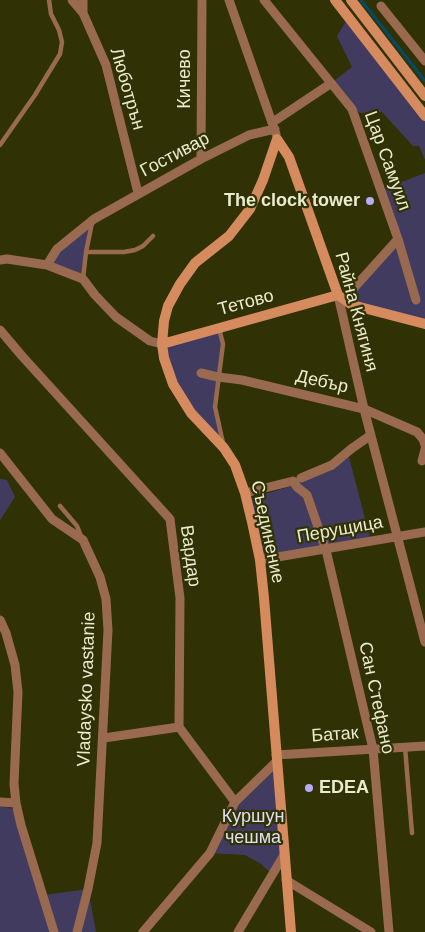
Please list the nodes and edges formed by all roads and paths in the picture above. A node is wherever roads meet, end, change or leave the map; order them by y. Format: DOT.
graph roads {
  1 [pos="49,0"];
  2 [pos="72,0"];
  3 [pos="83,0"];
  4 [pos="202,0"];
  5 [pos="229,0"];
  6 [pos="264,0"];
  7 [pos="335,0"];
  8 [pos="351,0"];
  9 [pos="381,6"];
  10 [pos="83,13"];
  11 [pos="425,62"];
  12 [pos="330,84"];
  13 [pos="425,96"];
  14 [pos="425,116"];
  15 [pos="275,130"];
  16 [pos="0,145"];
  17 [pos="201,159"];
  18 [pos="138,194"];
  19 [pos="94,220"];
  20 [pos="153,236"];
  21 [pos="398,239"];
  22 [pos="86,252"];
  23 [pos="0,260"];
  24 [pos="47,265"];
  25 [pos="83,279"];
  26 [pos="340,297"];
  27 [pos="416,300"];
  28 [pos="425,324"];
  29 [pos="218,327"];
  30 [pos="0,330"];
  31 [pos="162,344"];
  32 [pos="201,373"];
  33 [pos="218,377"];
  34 [pos="364,409"];
  35 [pos="371,435"];
  36 [pos="425,447"];
  37 [pos="224,448"];
  38 [pos="0,454"];
  39 [pos="422,461"];
  40 [pos="297,480"];
  41 [pos="245,493"];
  42 [pos="60,506"];
  43 [pos="425,532"];
  44 [pos="397,537"];
  45 [pos="83,540"];
  46 [pos="326,550"];
  47 [pos="260,560"];
  48 [pos="0,620"];
  49 [pos="425,642"];
  50 [pos="179,726"];
  51 [pos="104,738"];
  52 [pos="425,746"];
  53 [pos="405,747"];
  54 [pos="373,749"];
  55 [pos="277,758"];
  56 [pos="0,802"];
  57 [pos="235,802"];
  58 [pos="16,803"];
  59 [pos="412,833"];
  60 [pos="284,855"];
  61 [pos="286,880"];
  62 [pos="54,932"];
  63 [pos="77,932"];
  64 [pos="143,932"];
  65 [pos="238,932"];
  66 [pos="290,932"];
  67 [pos="371,932"];
  68 [pos="389,932"];
  1 -- 16 [label="lane"];
  2 -- 10 [label="street, Люботрън"];
  3 -- 10 [label="street"];
  4 -- 17 [label="street, Кичево"];
  5 -- 15 [label="street, Райна Княгиня"];
  6 -- 12 [label="street, Цар Самуил"];
  7 -- 14 [label="street"];
  8 -- 13 [label="street"];
  9 -- 11 [label="street"];
  10 -- 18 [label="street, Люботрън"];
  12 -- 15 [label="street, Гостивар"];
  12 -- 21 [label="street, Цар Самуил"];
  15 -- 17 [label="street, Гостивар"];
  15 -- 26 [label="street, Райна Княгиня"];
  15 -- 31 [label="street, Съединение"];
  17 -- 18 [label="street, Гостивар"];
  18 -- 19 [label="street, Гостивар"];
  19 -- 22 [label="lane"];
  19 -- 24 [label="street, Гостивар"];
  20 -- 22 [label="lane"];
  21 -- 26 [label="street"];
  21 -- 27 [label="street, Цар Самуил"];
  22 -- 25 [label="lane"];
  23 -- 24 [label="street"];
  24 -- 25 [label="street"];
  25 -- 31 [label="street"];
  26 -- 28 [label="street"];
  26 -- 29 [label="street, Тетово"];
  26 -- 34 [label="street, Райна Княгиня"];
  29 -- 31 [label="street, Тетово"];
  29 -- 33 [label="lane"];
  30 -- 50 [label="street, Вардар"];
  31 -- 37 [label="street, Съединение"];
  32 -- 33 [label="street, Дебър"];
  33 -- 34 [label="street, Дебър"];
  33 -- 37 [label="lane"];
  34 -- 35 [label="street, Райна Княгиня"];
  34 -- 36 [label="street, Дебър"];
  35 -- 40 [label="street"];
  35 -- 44 [label="street, Райна Княгиня"];
  36 -- 39 [label="street, Дебър"];
  37 -- 41 [label="street, Съединение"];
  38 -- 45 [label="street"];
  40 -- 41 [label="street"];
  40 -- 46 [label="street, Сан Стефано"];
  41 -- 47 [label="street, Съединение"];
  42 -- 45 [label="lane"];
  43 -- 44 [label="street, Перущица"];
  44 -- 46 [label="street, Перущица"];
  44 -- 49 [label="street, Райна Княгиня"];
  45 -- 51 [label="street, Vladaysko vastanie"];
  46 -- 47 [label="street, Перущица"];
  46 -- 54 [label="street, Сан Стефано"];
  47 -- 55 [label="street, Съединение"];
  48 -- 58 [label="street"];
  50 -- 51 [label="street"];
  50 -- 57 [label="street"];
  51 -- 63 [label="street, Vladaysko vastanie"];
  52 -- 53 [label="street, Батак"];
  53 -- 54 [label="street, Батак"];
  53 -- 59 [label="lane"];
  54 -- 55 [label="street, Батак"];
  54 -- 68 [label="street, Сан Стефано"];
  55 -- 57 [label="street"];
  55 -- 60 [label="street, Съединение"];
  56 -- 58 [label="street"];
  57 -- 64 [label="street"];
  58 -- 62 [label="street"];
  60 -- 61 [label="street, Съединение"];
  60 -- 65 [label="street"];
  61 -- 66 [label="street, Съединение"];
  61 -- 67 [label="street"];
}
